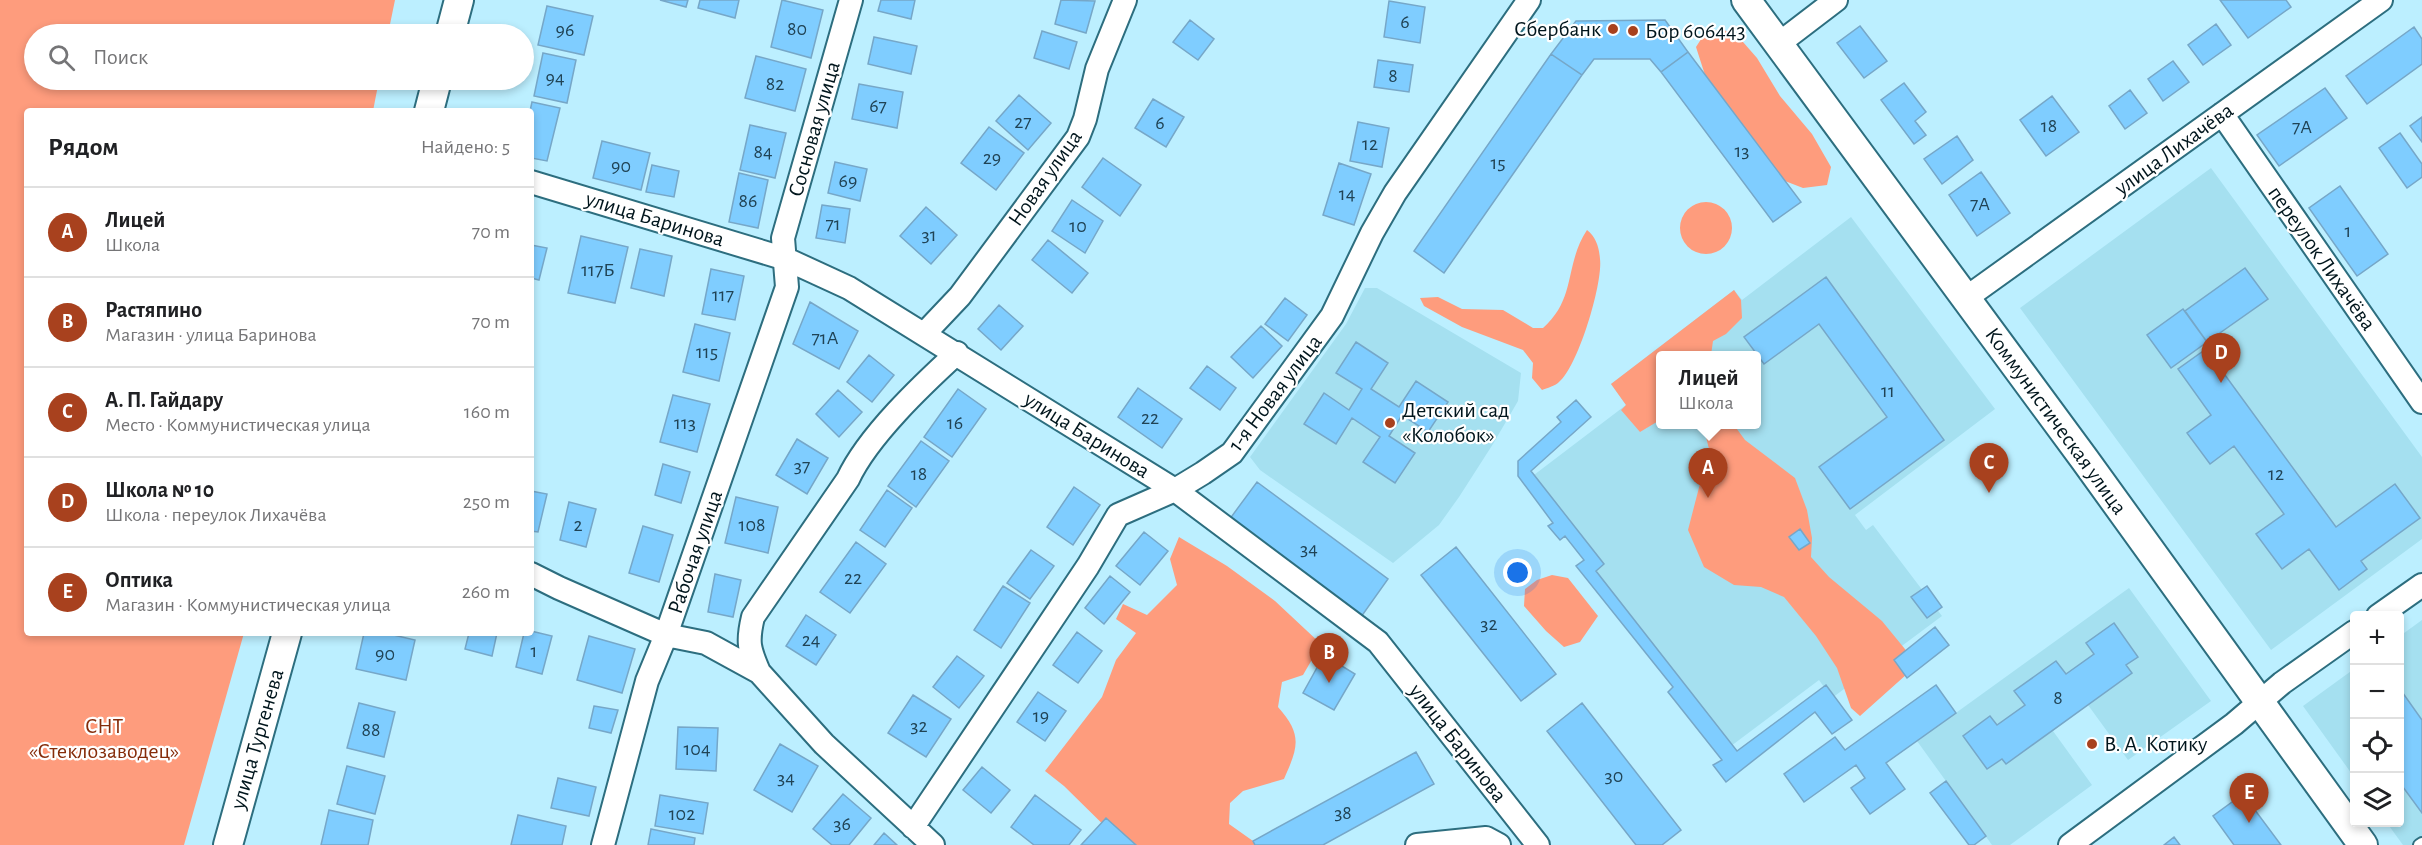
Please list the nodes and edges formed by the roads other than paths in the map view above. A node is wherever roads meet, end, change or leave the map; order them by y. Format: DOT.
graph roads {
  1 [pos="459,0"];
  2 [pos="851,0"];
  3 [pos="1125,0"];
  4 [pos="1529,0"];
  5 [pos="1746,0"];
  6 [pos="1836,0"];
  7 [pos="2381,0"];
  8 [pos="453,24"];
  9 [pos="1778,45"];
  10 [pos="434,90"];
  11 [pos="430,108"];
  12 [pos="2222,114"];
  13 [pos="534,183"];
  14 [pos="786,259"];
  15 [pos="1966,298"];
  16 [pos="925,333"];
  17 [pos="957,353"];
  18 [pos="2422,402"];
  19 [pos="1174,490"];
  20 [pos="534,576"];
  21 [pos="2422,585"];
  22 [pos="2384,611"];
  23 [pos="661,633"];
  24 [pos="2350,635"];
  25 [pos="286,636"];
  26 [pos="759,672"];
  27 [pos="2261,701"];
  28 [pos="913,827"];
  29 [pos="228,845"];
  30 [pos="603,845"];
  31 [pos="933,845"];
  32 [pos="1417,845"];
  33 [pos="1499,845"];
  34 [pos="1538,845"];
  35 [pos="2070,845"];
  36 [pos="2363,845"];
  1 -- 8 [label="street"];
  2 -- 14 [label="street, Сосновая улица"];
  3 -- 16 [label="street, Новая улица"];
  4 -- 19 [label="street, 1-я Новая улица"];
  5 -- 9 [label="street, Коммунистическая улица"];
  6 -- 9 [label="street"];
  7 -- 12 [label="street, улица Лихачёва"];
  9 -- 15 [label="street, Коммунистическая улица"];
  10 -- 11 [label="street"];
  12 -- 15 [label="street, улица Лихачёва"];
  12 -- 18 [label="street, переулок Лихачёва"];
  13 -- 14 [label="street, улица Баринова"];
  14 -- 16 [label="street, улица Баринова"];
  14 -- 23 [label="street, Рабочая улица"];
  15 -- 27 [label="street, Коммунистическая улица"];
  16 -- 17 [label="street, улица Баринова"];
  17 -- 19 [label="street, улица Баринова"];
  17 -- 26 [label="street"];
  19 -- 28 [label="street, 1-я Новая улица"];
  19 -- 34 [label="street, улица Баринова"];
  20 -- 23 [label="street"];
  21 -- 22 [label="street"];
  23 -- 26 [label="street"];
  23 -- 30 [label="street, Рабочая улица"];
  24 -- 27 [label="street"];
  25 -- 29 [label="street, улица Тургенева"];
  26 -- 28 [label="street"];
  27 -- 35 [label="street"];
  27 -- 36 [label="street, Коммунистическая улица"];
  28 -- 31 [label="street"];
  32 -- 33 [label="street"];
}
